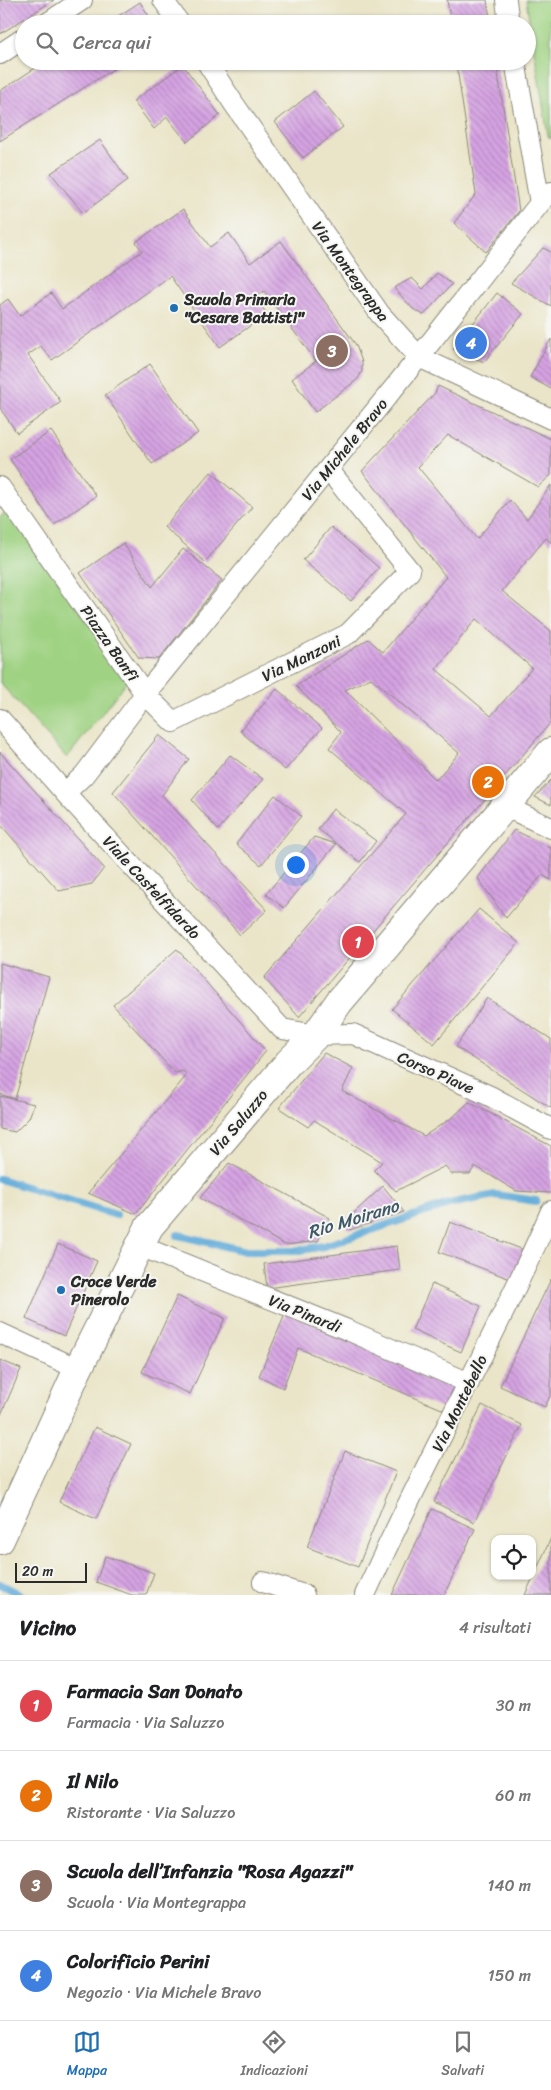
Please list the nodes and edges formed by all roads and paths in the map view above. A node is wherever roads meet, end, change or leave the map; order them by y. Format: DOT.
graph roads {
  1 [pos="82,0"];
  2 [pos="163,0"];
  3 [pos="506,0"];
  4 [pos="60,15"];
  5 [pos="174,15"];
  6 [pos="508,15"];
  7 [pos="15,44"];
  8 [pos="0,54"];
  9 [pos="212,70"];
  10 [pos="517,70"];
  11 [pos="546,198"];
  12 [pos="419,357"];
  13 [pos="551,419"];
  14 [pos="328,469"];
  15 [pos="1,490"];
  16 [pos="145,694"];
  17 [pos="0,719"];
  18 [pos="551,752"];
  19 [pos="65,793"];
  20 [pos="504,806"];
  21 [pos="551,828"];
  22 [pos="316,1035"];
  23 [pos="551,1129"];
  24 [pos="551,1211"];
  25 [pos="140,1246"];
  26 [pos="0,1333"];
  27 [pos="78,1369"];
  28 [pos="469,1383"];
  29 [pos="0,1540"];
  30 [pos="263,1582"];
  31 [pos="304,1595"];
  32 [pos="365,1595"];
  1 -- 4 [label="street"];
  2 -- 5 [label="street"];
  3 -- 6 [label="street"];
  7 -- 8 [label="street"];
  9 -- 12 [label="street, Via Montegrappa"];
  10 -- 11 [label="street"];
  11 -- 12 [label="street, Via Michele Bravo"];
  12 -- 13 [label="street, Via Montegrappa"];
  12 -- 14 [label="street, Via Michele Bravo"];
  14 -- 16 [label="street, Via Michele Bravo"];
  14 -- 16 [label="street, Via Manzoni"];
  15 -- 16 [label="street, Piazza Banfi"];
  16 -- 19 [label="street, Piazza Banfi"];
  17 -- 19 [label="street, Viale Castelfidardo"];
  18 -- 20 [label="main road, Via Saluzzo"];
  19 -- 22 [label="street, Viale Castelfidardo"];
  20 -- 21 [label="street"];
  20 -- 22 [label="main road, Via Saluzzo"];
  22 -- 23 [label="street, Corso Piave"];
  22 -- 25 [label="main road, Via Saluzzo"];
  24 -- 28 [label="street, Via Montebello"];
  25 -- 27 [label="main road, Via Saluzzo"];
  25 -- 28 [label="street, Via Pinardi"];
  26 -- 27 [label="street"];
  27 -- 29 [label="main road, Via Saluzzo"];
  28 -- 32 [label="street, Via Montebello"];
  30 -- 31 [label="street"];
}
